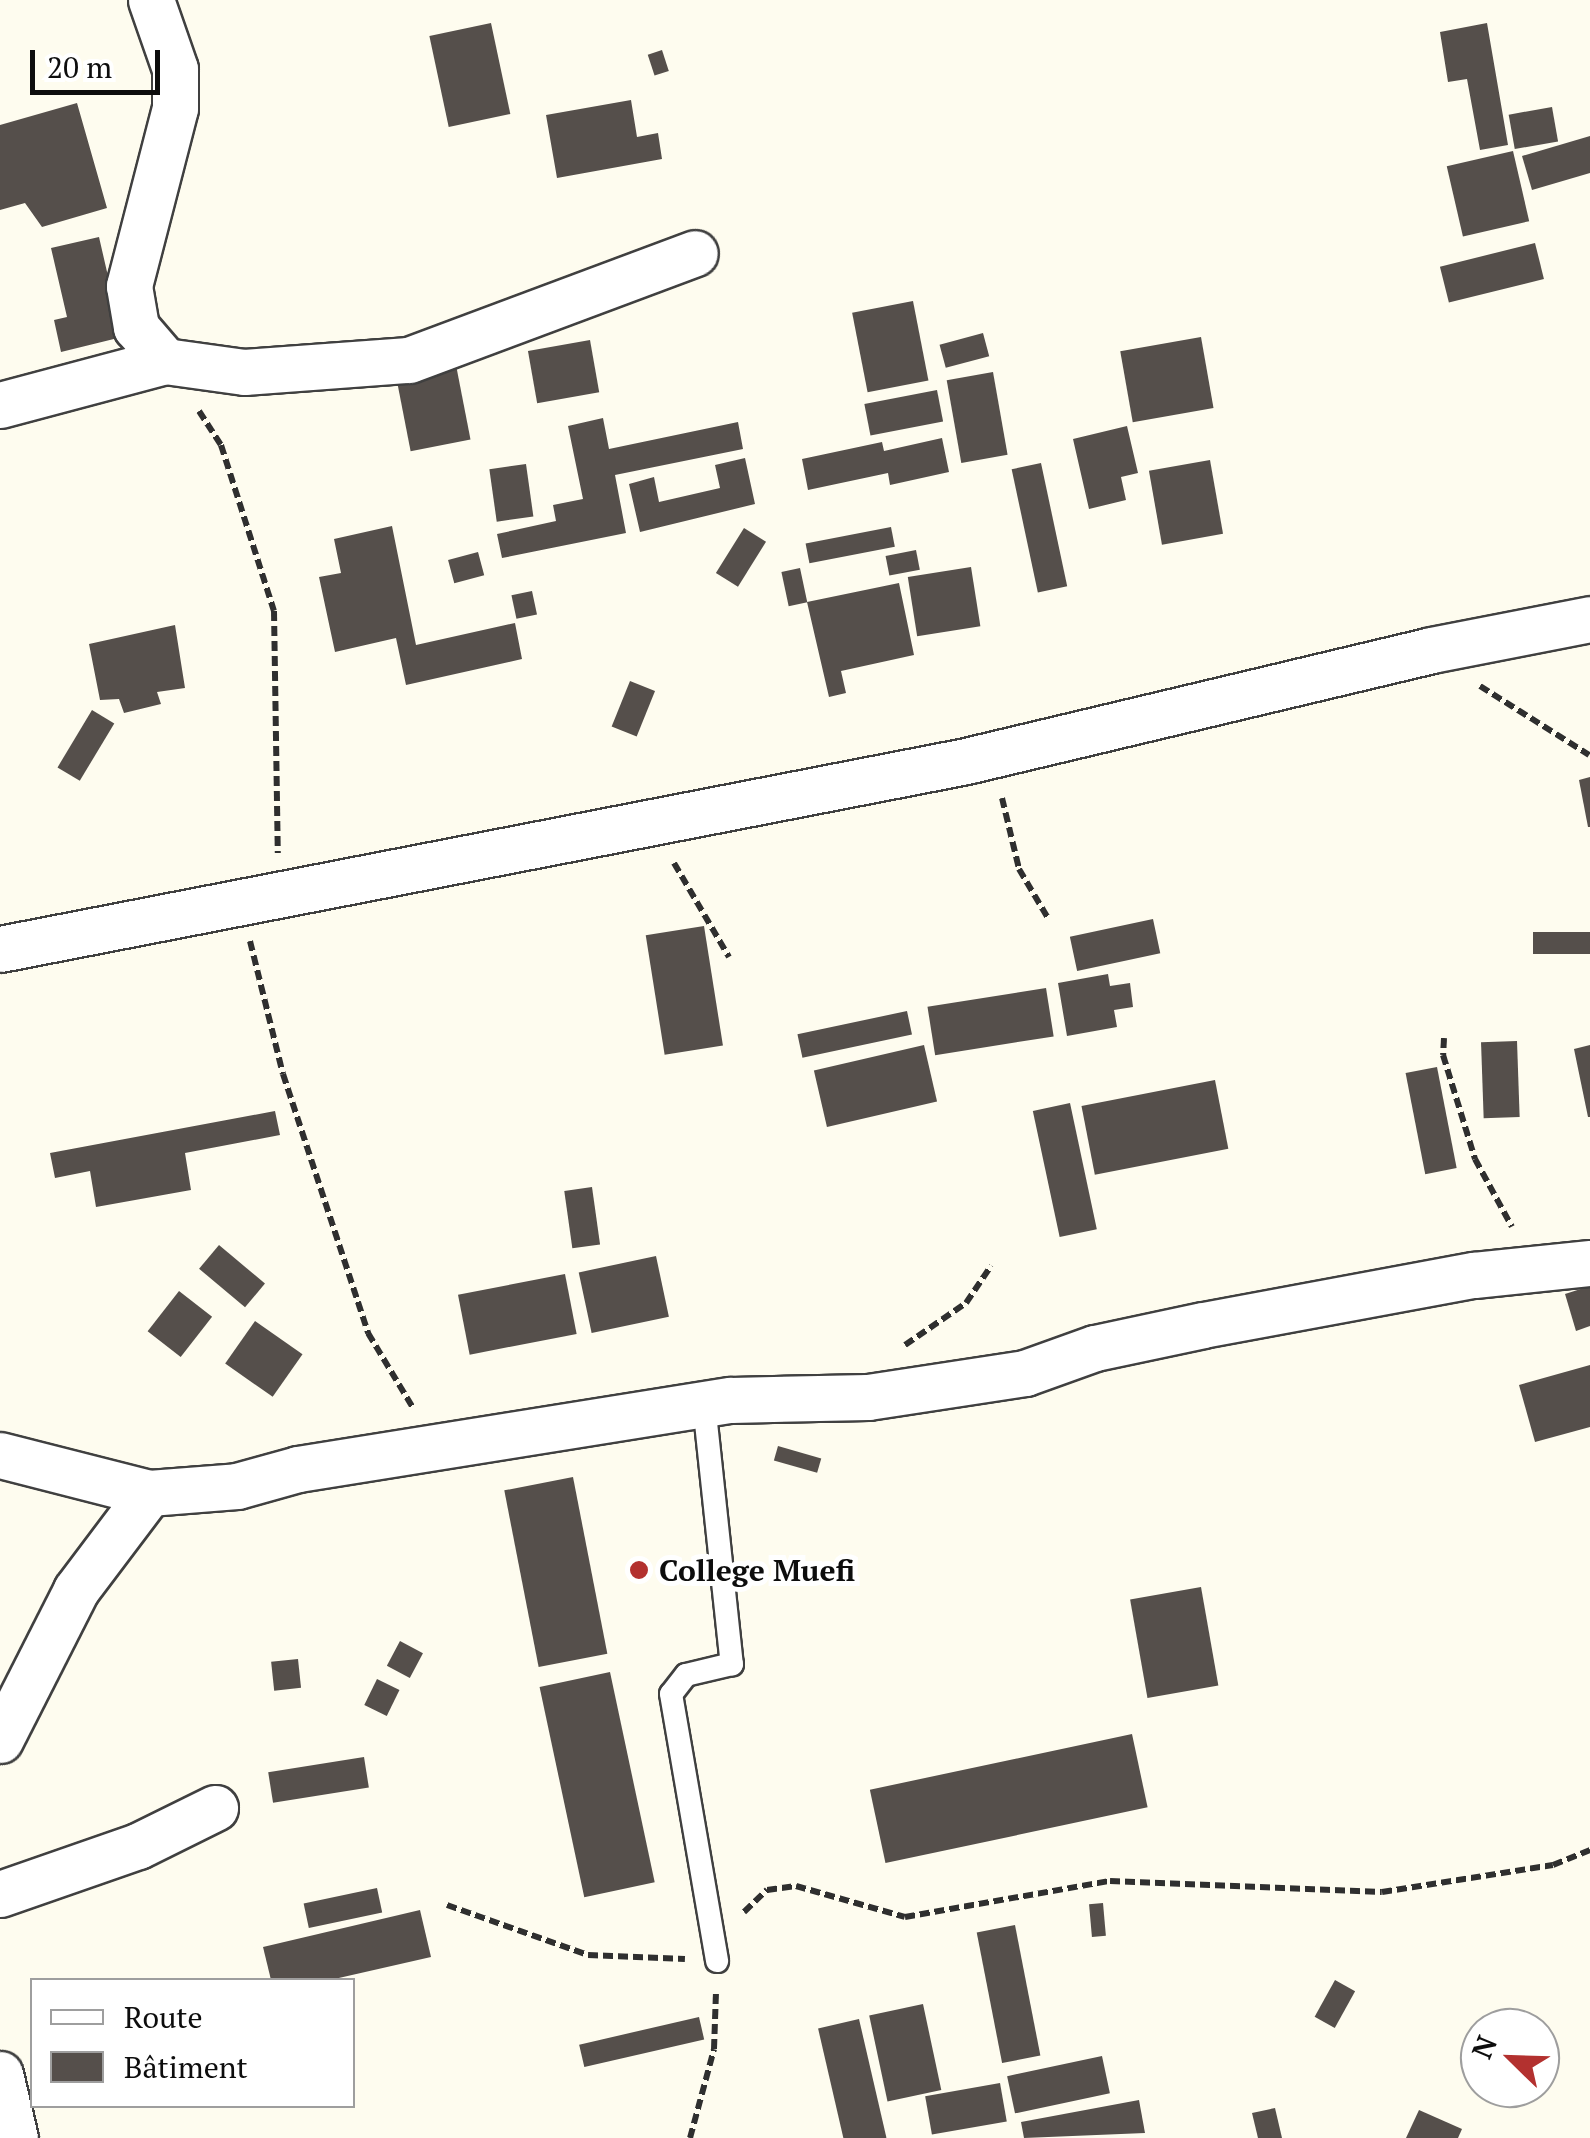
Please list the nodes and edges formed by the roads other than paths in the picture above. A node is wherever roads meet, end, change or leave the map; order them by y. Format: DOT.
graph roads {
  1 [pos="151,0"];
  2 [pos="695,254"];
  3 [pos="165,361"];
  4 [pos="0,405"];
  5 [pos="1590,620"];
  6 [pos="0,949"];
  7 [pos="1590,1263"];
  8 [pos="704,1404"];
  9 [pos="0,1456"];
  10 [pos="149,1493"];
  11 [pos="0,1740"];
  12 [pos="215,1808"];
  13 [pos="0,1894"];
  14 [pos="716,1961"];
  15 [pos="0,2074"];
  16 [pos="15,2138"];
  1 -- 3 [label="street"];
  2 -- 3 [label="street"];
  3 -- 4 [label="street"];
  5 -- 6 [label="street"];
  7 -- 8 [label="street"];
  8 -- 10 [label="street"];
  8 -- 14 [label="lane"];
  9 -- 10 [label="street"];
  10 -- 11 [label="street"];
  12 -- 13 [label="street"];
  15 -- 16 [label="street"];
}
